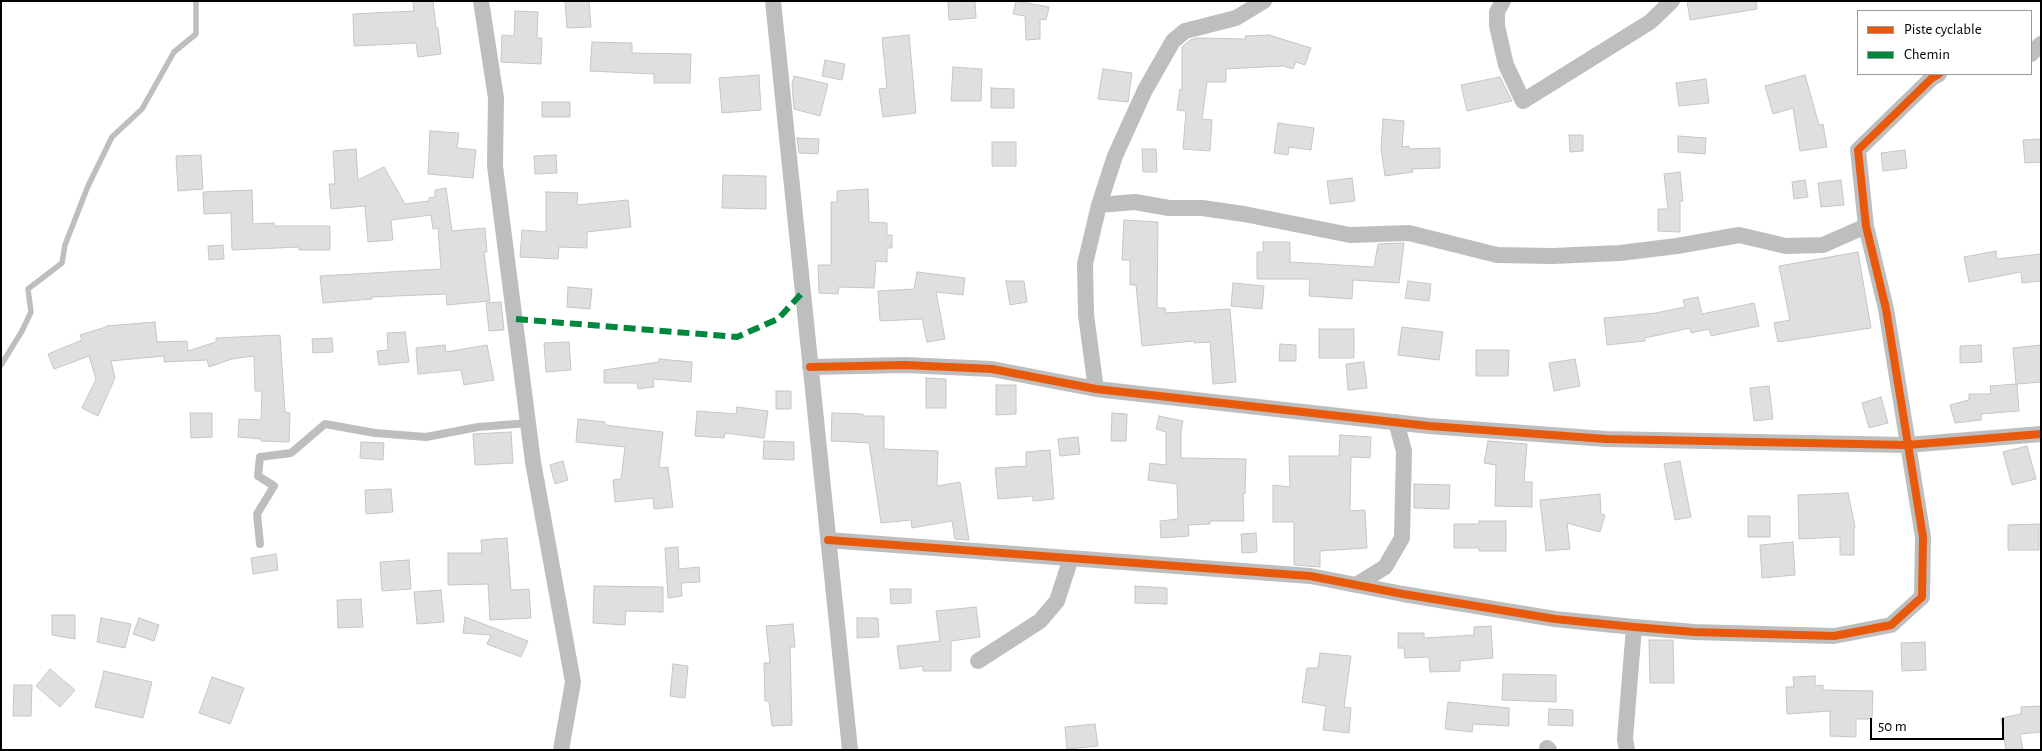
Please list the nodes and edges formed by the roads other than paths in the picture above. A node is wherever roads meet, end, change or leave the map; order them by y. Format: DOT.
graph roads {
  1 [pos="481,1"];
  2 [pos="773,1"];
  3 [pos="1264,1"];
  4 [pos="1503,1"];
  5 [pos="1672,1"];
  6 [pos="2041,44"];
  7 [pos="2032,53"];
  8 [pos="1938,75"];
  9 [pos="1099,205"];
  10 [pos="1866,226"];
  11 [pos="810,367"];
  12 [pos="1096,388"];
  13 [pos="1396,422"];
  14 [pos="528,423"];
  15 [pos="2041,434"];
  16 [pos="1907,445"];
  17 [pos="828,540"];
  18 [pos="260,544"];
  19 [pos="1071,558"];
  20 [pos="1356,585"];
  21 [pos="1634,627"];
  22 [pos="978,661"];
  23 [pos="561,750"];
  24 [pos="850,750"];
  25 [pos="1627,750"];
  1 -- 14 [label="street"];
  2 -- 11 [label="street"];
  3 -- 9 [label="street"];
  4 -- 5 [label="street"];
  6 -- 7 [label="street"];
  8 -- 10 [label="street"];
  9 -- 10 [label="street"];
  9 -- 12 [label="street"];
  10 -- 16 [label="street"];
  11 -- 12 [label="street"];
  11 -- 17 [label="street"];
  12 -- 13 [label="street"];
  13 -- 16 [label="street"];
  13 -- 20 [label="street"];
  14 -- 18 [label="lane"];
  14 -- 23 [label="street"];
  15 -- 16 [label="street"];
  16 -- 21 [label="street"];
  17 -- 19 [label="street"];
  17 -- 24 [label="street"];
  19 -- 20 [label="street"];
  19 -- 22 [label="street"];
  20 -- 21 [label="street"];
  21 -- 25 [label="street"];
}
